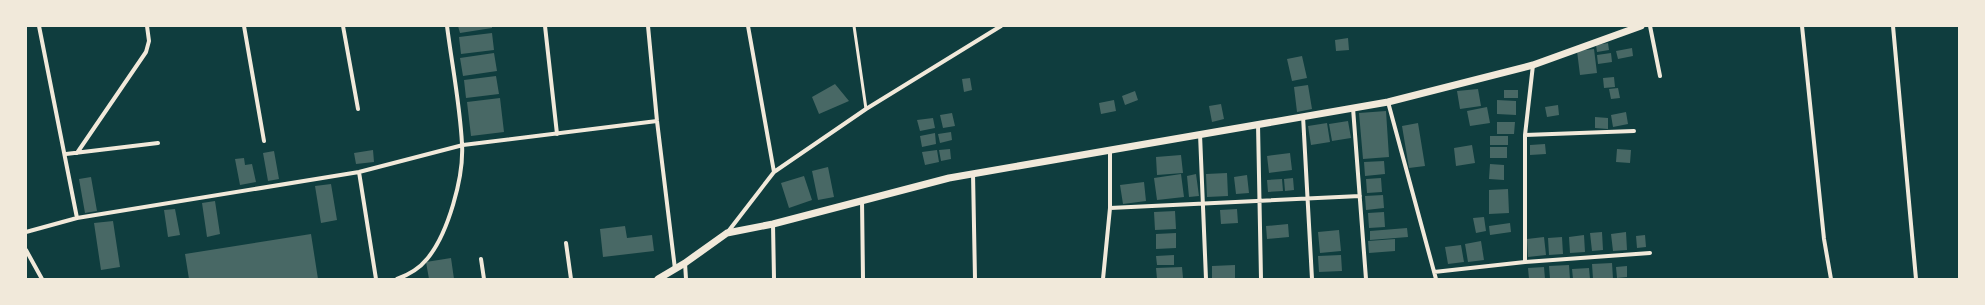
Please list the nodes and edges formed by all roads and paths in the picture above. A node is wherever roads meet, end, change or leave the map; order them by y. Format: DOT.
graph roads {
  1 [pos="39,26"];
  2 [pos="147,26"];
  3 [pos="244,26"];
  4 [pos="343,26"];
  5 [pos="447,26"];
  6 [pos="545,26"];
  7 [pos="648,26"];
  8 [pos="748,26"];
  9 [pos="854,26"];
  10 [pos="1001,26"];
  11 [pos="1641,26"];
  12 [pos="1650,26"];
  13 [pos="1802,26"];
  14 [pos="1893,26"];
  15 [pos="1533,65"];
  16 [pos="1660,76"];
  17 [pos="1388,102"];
  18 [pos="1353,107"];
  19 [pos="358,109"];
  20 [pos="866,109"];
  21 [pos="1303,116"];
  22 [pos="657,121"];
  23 [pos="1258,124"];
  24 [pos="1634,131"];
  25 [pos="557,134"];
  26 [pos="1200,134"];
  27 [pos="1525,135"];
  28 [pos="264,141"];
  29 [pos="158,143"];
  30 [pos="463,145"];
  31 [pos="1110,150"];
  32 [pos="77,153"];
  33 [pos="66,154"];
  34 [pos="359,172"];
  35 [pos="774,172"];
  36 [pos="973,173"];
  37 [pos="1360,196"];
  38 [pos="1307,199"];
  39 [pos="862,200"];
  40 [pos="1259,201"];
  41 [pos="1203,203"];
  42 [pos="1110,208"];
  43 [pos="77,218"];
  44 [pos="773,224"];
  45 [pos="26,232"];
  46 [pos="727,233"];
  47 [pos="566,243"];
  48 [pos="26,250"];
  49 [pos="1650,253"];
  50 [pos="28,258"];
  51 [pos="481,258"];
  52 [pos="1525,262"];
  53 [pos="685,263"];
  54 [pos="675,269"];
  55 [pos="1434,272"];
  56 [pos="42,279"];
  57 [pos="376,279"];
  58 [pos="397,279"];
  59 [pos="484,279"];
  60 [pos="571,279"];
  61 [pos="658,279"];
  62 [pos="686,279"];
  63 [pos="774,279"];
  64 [pos="863,279"];
  65 [pos="975,279"];
  66 [pos="1103,279"];
  67 [pos="1206,279"];
  68 [pos="1261,279"];
  69 [pos="1312,279"];
  70 [pos="1366,279"];
  71 [pos="1436,279"];
  72 [pos="1831,279"];
  73 [pos="1916,279"];
  1 -- 33 [label="street"];
  2 -- 32 [label="street"];
  3 -- 28 [label="street"];
  4 -- 19 [label="street"];
  5 -- 30 [label="street"];
  6 -- 25 [label="street"];
  7 -- 22 [label="street"];
  8 -- 35 [label="street"];
  9 -- 20 [label="lane"];
  10 -- 20 [label="street"];
  11 -- 15 [label="street"];
  12 -- 16 [label="street"];
  13 -- 72 [label="street"];
  14 -- 73 [label="street"];
  15 -- 17 [label="street"];
  15 -- 27 [label="street"];
  17 -- 18 [label="street"];
  17 -- 55 [label="street"];
  18 -- 21 [label="street"];
  18 -- 37 [label="street"];
  20 -- 35 [label="street"];
  21 -- 23 [label="street"];
  21 -- 38 [label="street"];
  22 -- 25 [label="street"];
  22 -- 54 [label="street"];
  23 -- 26 [label="street"];
  23 -- 40 [label="street"];
  24 -- 27 [label="street"];
  25 -- 30 [label="street"];
  26 -- 31 [label="street"];
  26 -- 41 [label="street"];
  27 -- 52 [label="street"];
  29 -- 32 [label="street"];
  30 -- 34 [label="street"];
  30 -- 58 [label="street"];
  31 -- 36 [label="street"];
  31 -- 42 [label="street"];
  32 -- 33 [label="street"];
  33 -- 43 [label="street"];
  34 -- 43 [label="street"];
  34 -- 57 [label="street"];
  35 -- 46 [label="street"];
  36 -- 39 [label="street"];
  36 -- 65 [label="street"];
  37 -- 38 [label="street"];
  37 -- 70 [label="street"];
  38 -- 40 [label="street"];
  38 -- 69 [label="street"];
  39 -- 44 [label="street"];
  39 -- 64 [label="street"];
  40 -- 41 [label="street"];
  40 -- 68 [label="street"];
  41 -- 42 [label="street"];
  41 -- 67 [label="street"];
  42 -- 66 [label="street"];
  43 -- 45 [label="street"];
  44 -- 46 [label="street"];
  44 -- 63 [label="street"];
  46 -- 53 [label="street"];
  47 -- 60 [label="street"];
  48 -- 50 [label="street"];
  49 -- 52 [label="street"];
  50 -- 56 [label="street"];
  51 -- 59 [label="street"];
  52 -- 55 [label="street"];
  53 -- 54 [label="street"];
  53 -- 62 [label="street"];
  54 -- 61 [label="street"];
  55 -- 71 [label="street"];
}
